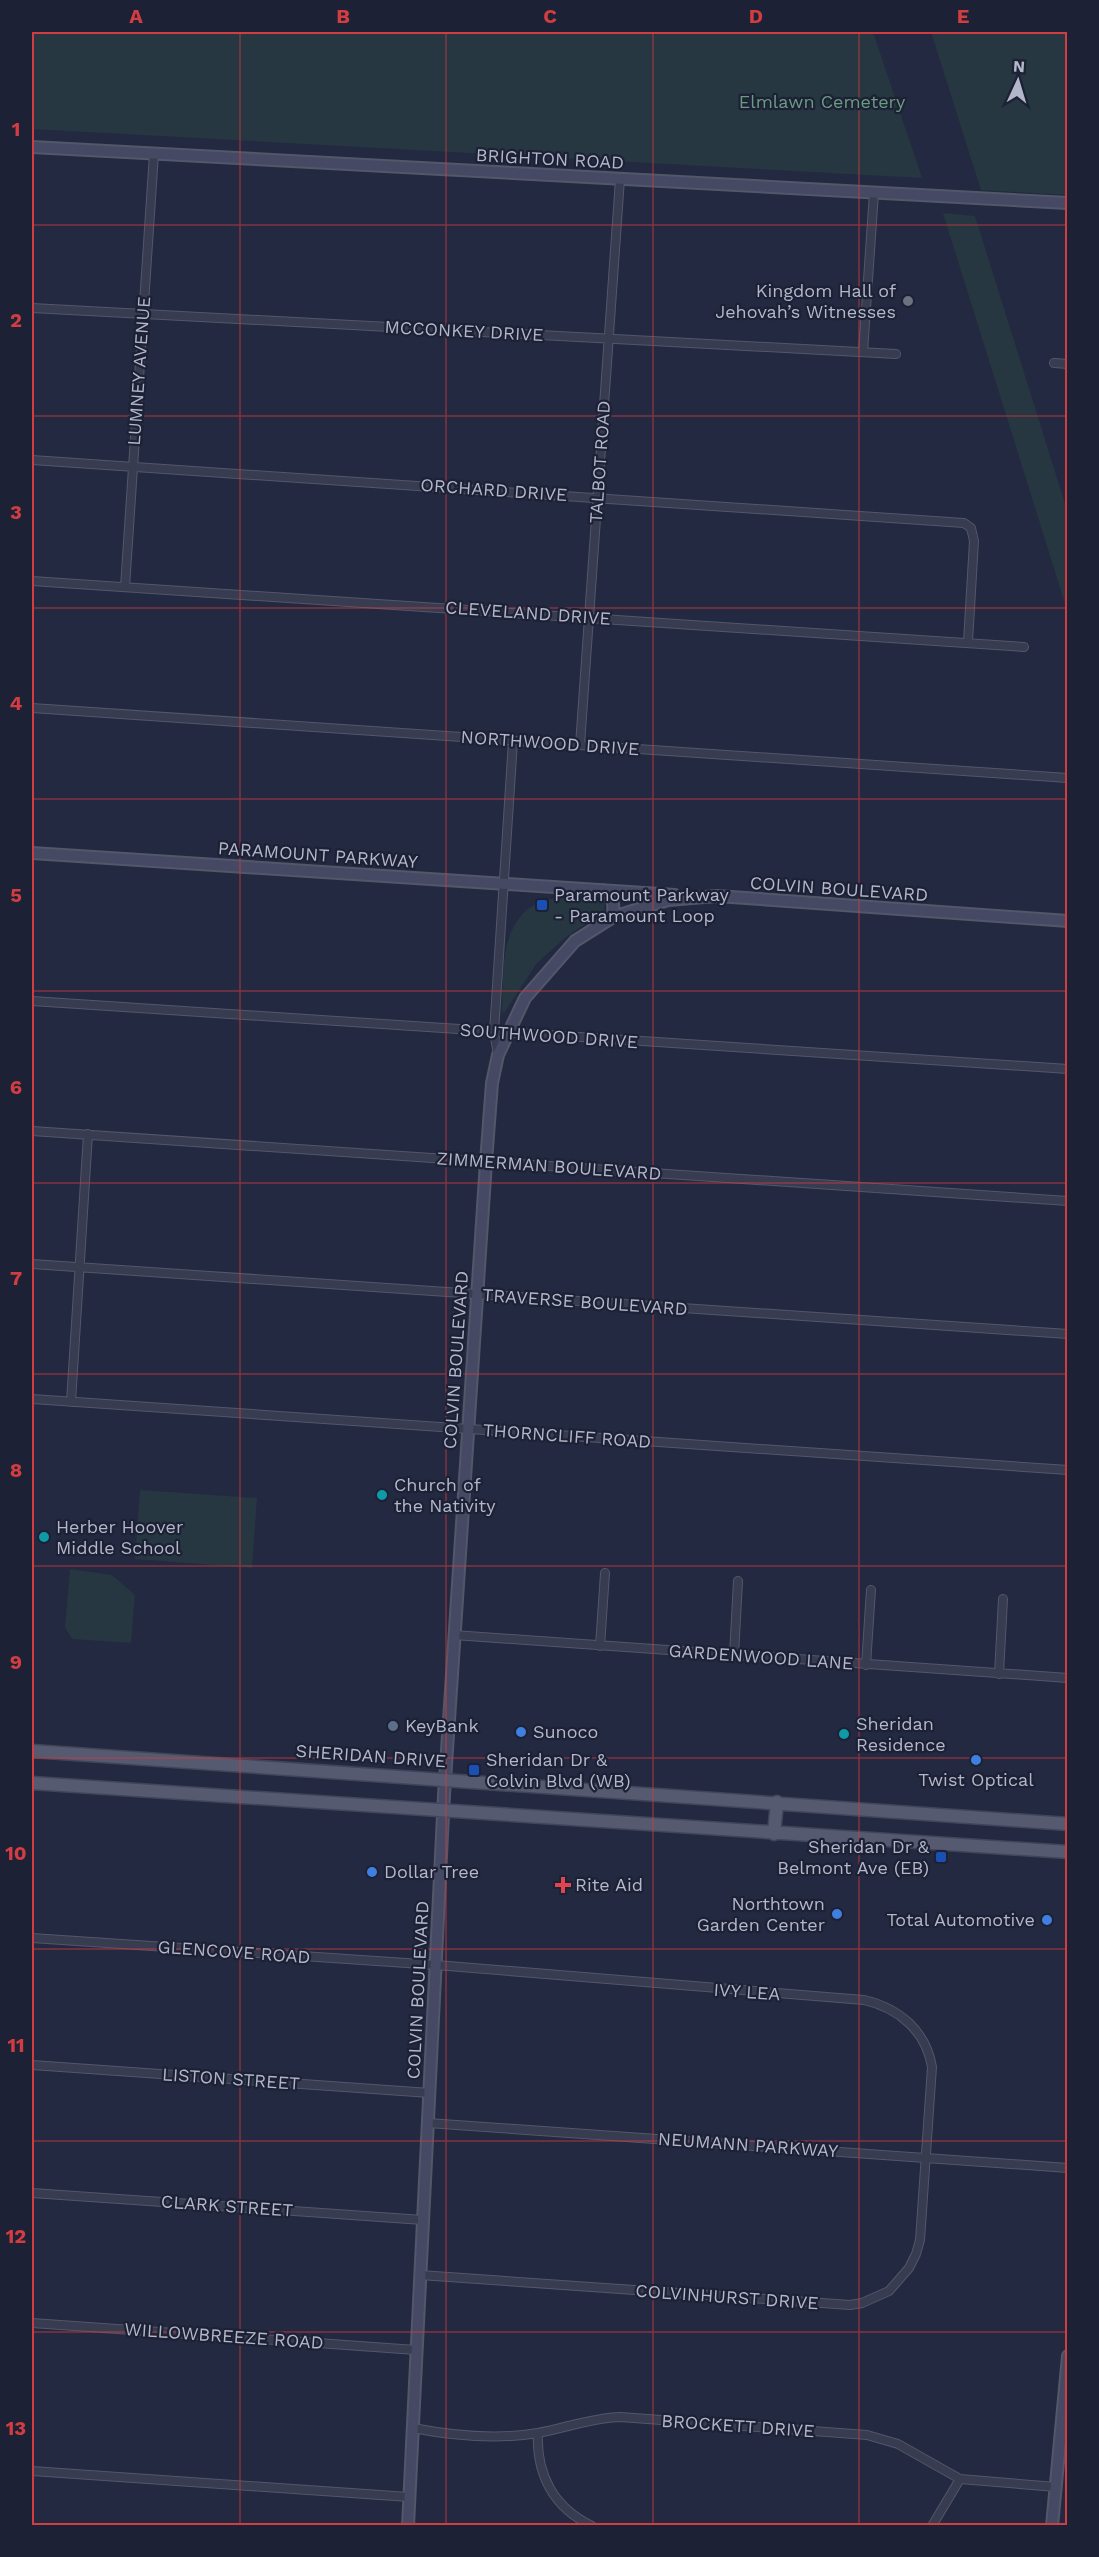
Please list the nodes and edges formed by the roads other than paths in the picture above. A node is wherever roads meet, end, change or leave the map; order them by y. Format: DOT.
graph roads {
  1 [pos="32,147"];
  2 [pos="154,154"];
  3 [pos="620,179"];
  4 [pos="874,193"];
  5 [pos="1068,203"];
  6 [pos="32,308"];
  7 [pos="143,315"];
  8 [pos="609,339"];
  9 [pos="863,352"];
  10 [pos="896,354"];
  11 [pos="1054,363"];
  12 [pos="1068,364"];
  13 [pos="32,460"];
  14 [pos="133,467"];
  15 [pos="597,497"];
  16 [pos="32,581"];
  17 [pos="125,587"];
  18 [pos="588,617"];
  19 [pos="968,642"];
  20 [pos="1024,647"];
  21 [pos="32,708"];
  22 [pos="513,741"];
  23 [pos="580,745"];
  24 [pos="1068,778"];
  25 [pos="32,853"];
  26 [pos="504,884"];
  27 [pos="603,890"];
  28 [pos="695,897"];
  29 [pos="613,917"];
  30 [pos="1068,921"];
  31 [pos="32,1001"];
  32 [pos="494,1032"];
  33 [pos="507,1033"];
  34 [pos="498,1055"];
  35 [pos="1068,1069"];
  36 [pos="32,1131"];
  37 [pos="88,1134"];
  38 [pos="486,1162"];
  39 [pos="1068,1201"];
  40 [pos="32,1264"];
  41 [pos="80,1268"];
  42 [pos="477,1295"];
  43 [pos="1068,1334"];
  44 [pos="32,1399"];
  45 [pos="71,1402"];
  46 [pos="468,1430"];
  47 [pos="1068,1470"];
  48 [pos="605,1573"];
  49 [pos="738,1581"];
  50 [pos="871,1590"];
  51 [pos="1003,1599"];
  52 [pos="454,1635"];
  53 [pos="600,1646"];
  54 [pos="734,1656"];
  55 [pos="866,1665"];
  56 [pos="999,1674"];
  57 [pos="1068,1678"];
  58 [pos="32,1751"];
  59 [pos="445,1779"];
  60 [pos="32,1783"];
  61 [pos="777,1802"];
  62 [pos="443,1811"];
  63 [pos="1068,1824"];
  64 [pos="774,1834"];
  65 [pos="1068,1852"];
  66 [pos="32,1938"];
  67 [pos="436,1965"];
  68 [pos="32,2065"];
  69 [pos="430,2092"];
  70 [pos="428,2123"];
  71 [pos="926,2158"];
  72 [pos="1068,2168"];
  73 [pos="32,2193"];
  74 [pos="423,2220"];
  75 [pos="420,2275"];
  76 [pos="32,2323"];
  77 [pos="416,2350"];
  78 [pos="1068,2356"];
  79 [pos="413,2428"];
  80 [pos="1064,2428"];
  81 [pos="538,2433"];
  82 [pos="32,2471"];
  83 [pos="960,2479"];
  84 [pos="1056,2487"];
  85 [pos="409,2497"];
  86 [pos="408,2526"];
  87 [pos="592,2526"];
  88 [pos="932,2526"];
  89 [pos="1052,2526"];
  1 -- 2 [label="street, BRIGHTON ROAD"];
  2 -- 3 [label="street, BRIGHTON ROAD"];
  2 -- 7 [label="street, LUMNEY AVENUE"];
  3 -- 4 [label="street, BRIGHTON ROAD"];
  3 -- 8 [label="street, TALBOT ROAD"];
  4 -- 5 [label="street, BRIGHTON ROAD"];
  4 -- 9 [label="street"];
  6 -- 7 [label="street, MCCONKEY DRIVE"];
  7 -- 8 [label="street, MCCONKEY DRIVE"];
  7 -- 14 [label="street, LUMNEY AVENUE"];
  8 -- 9 [label="street, MCCONKEY DRIVE"];
  8 -- 15 [label="street, TALBOT ROAD"];
  9 -- 10 [label="street, MCCONKEY DRIVE"];
  11 -- 12 [label="street"];
  13 -- 14 [label="street, ORCHARD DRIVE"];
  14 -- 15 [label="street, ORCHARD DRIVE"];
  14 -- 17 [label="street, LUMNEY AVENUE"];
  15 -- 18 [label="street, TALBOT ROAD"];
  15 -- 19 [label="street, ORCHARD DRIVE"];
  16 -- 17 [label="street, CLEVELAND DRIVE"];
  17 -- 18 [label="street, CLEVELAND DRIVE"];
  18 -- 19 [label="street, CLEVELAND DRIVE"];
  18 -- 23 [label="street, TALBOT ROAD"];
  19 -- 20 [label="street, CLEVELAND DRIVE"];
  21 -- 22 [label="street, NORTHWOOD DRIVE"];
  22 -- 23 [label="street, NORTHWOOD DRIVE"];
  22 -- 26 [label="street"];
  23 -- 24 [label="street, NORTHWOOD DRIVE"];
  25 -- 26 [label="street, PARAMOUNT PARKWAY"];
  26 -- 27 [label="street, PARAMOUNT PARKWAY"];
  26 -- 32 [label="street"];
  27 -- 28 [label="street, PARAMOUNT PARKWAY"];
  27 -- 29 [label="street"];
  28 -- 29 [label="street, COLVIN BOULEVARD"];
  28 -- 30 [label="street, COLVIN BOULEVARD"];
  29 -- 33 [label="street, COLVIN BOULEVARD"];
  31 -- 32 [label="street, SOUTHWOOD DRIVE"];
  32 -- 33 [label="street, SOUTHWOOD DRIVE"];
  32 -- 34 [label="street"];
  33 -- 34 [label="street, COLVIN BOULEVARD"];
  33 -- 35 [label="street, SOUTHWOOD DRIVE"];
  34 -- 38 [label="street, COLVIN BOULEVARD"];
  36 -- 37 [label="street, ZIMMERMAN BOULEVARD"];
  37 -- 38 [label="street, ZIMMERMAN BOULEVARD"];
  37 -- 41 [label="street"];
  38 -- 39 [label="street, ZIMMERMAN BOULEVARD"];
  38 -- 42 [label="street, COLVIN BOULEVARD"];
  40 -- 41 [label="street, TRAVERSE BOULEVARD"];
  41 -- 42 [label="street, TRAVERSE BOULEVARD"];
  41 -- 45 [label="street"];
  42 -- 43 [label="street, TRAVERSE BOULEVARD"];
  42 -- 46 [label="street, COLVIN BOULEVARD"];
  44 -- 45 [label="street, THORNCLIFF ROAD"];
  45 -- 46 [label="street, THORNCLIFF ROAD"];
  46 -- 47 [label="street, THORNCLIFF ROAD"];
  46 -- 52 [label="street, COLVIN BOULEVARD"];
  48 -- 53 [label="street"];
  49 -- 54 [label="street"];
  50 -- 55 [label="street"];
  51 -- 56 [label="street"];
  52 -- 53 [label="street, GARDENWOOD LANE"];
  52 -- 59 [label="street, COLVIN BOULEVARD"];
  53 -- 54 [label="street, GARDENWOOD LANE"];
  54 -- 55 [label="street, GARDENWOOD LANE"];
  55 -- 56 [label="street, GARDENWOOD LANE"];
  56 -- 57 [label="street, GARDENWOOD LANE"];
  58 -- 59 [label="main road, SHERIDAN DRIVE"];
  59 -- 61 [label="main road, SHERIDAN DRIVE"];
  59 -- 62 [label="street, COLVIN BOULEVARD"];
  60 -- 62 [label="main road"];
  61 -- 63 [label="main road, SHERIDAN DRIVE"];
  61 -- 64 [label="main road"];
  62 -- 64 [label="main road"];
  62 -- 67 [label="street, COLVIN BOULEVARD"];
  64 -- 65 [label="main road"];
  66 -- 67 [label="street, GLENCOVE ROAD"];
  67 -- 69 [label="street, COLVIN BOULEVARD"];
  67 -- 71 [label="street, IVY LEA"];
  68 -- 69 [label="street, LISTON STREET"];
  69 -- 70 [label="street, COLVIN BOULEVARD"];
  70 -- 71 [label="street, NEUMANN PARKWAY"];
  70 -- 74 [label="street, COLVIN BOULEVARD"];
  71 -- 72 [label="street, NEUMANN PARKWAY"];
  71 -- 75 [label="street, COLVINHURST DRIVE"];
  73 -- 74 [label="street, CLARK STREET"];
  74 -- 75 [label="street, COLVIN BOULEVARD"];
  75 -- 77 [label="street, COLVIN BOULEVARD"];
  76 -- 77 [label="street, WILLOWBREEZE ROAD"];
  77 -- 79 [label="street, COLVIN BOULEVARD"];
  78 -- 80 [label="street"];
  79 -- 81 [label="street, BROCKETT DRIVE"];
  79 -- 85 [label="street, COLVIN BOULEVARD"];
  80 -- 84 [label="street"];
  81 -- 83 [label="street, BROCKETT DRIVE"];
  81 -- 87 [label="street"];
  82 -- 85 [label="street"];
  83 -- 84 [label="street, BROCKETT DRIVE"];
  83 -- 88 [label="street"];
  84 -- 89 [label="street"];
  85 -- 86 [label="street, COLVIN BOULEVARD"];
}
